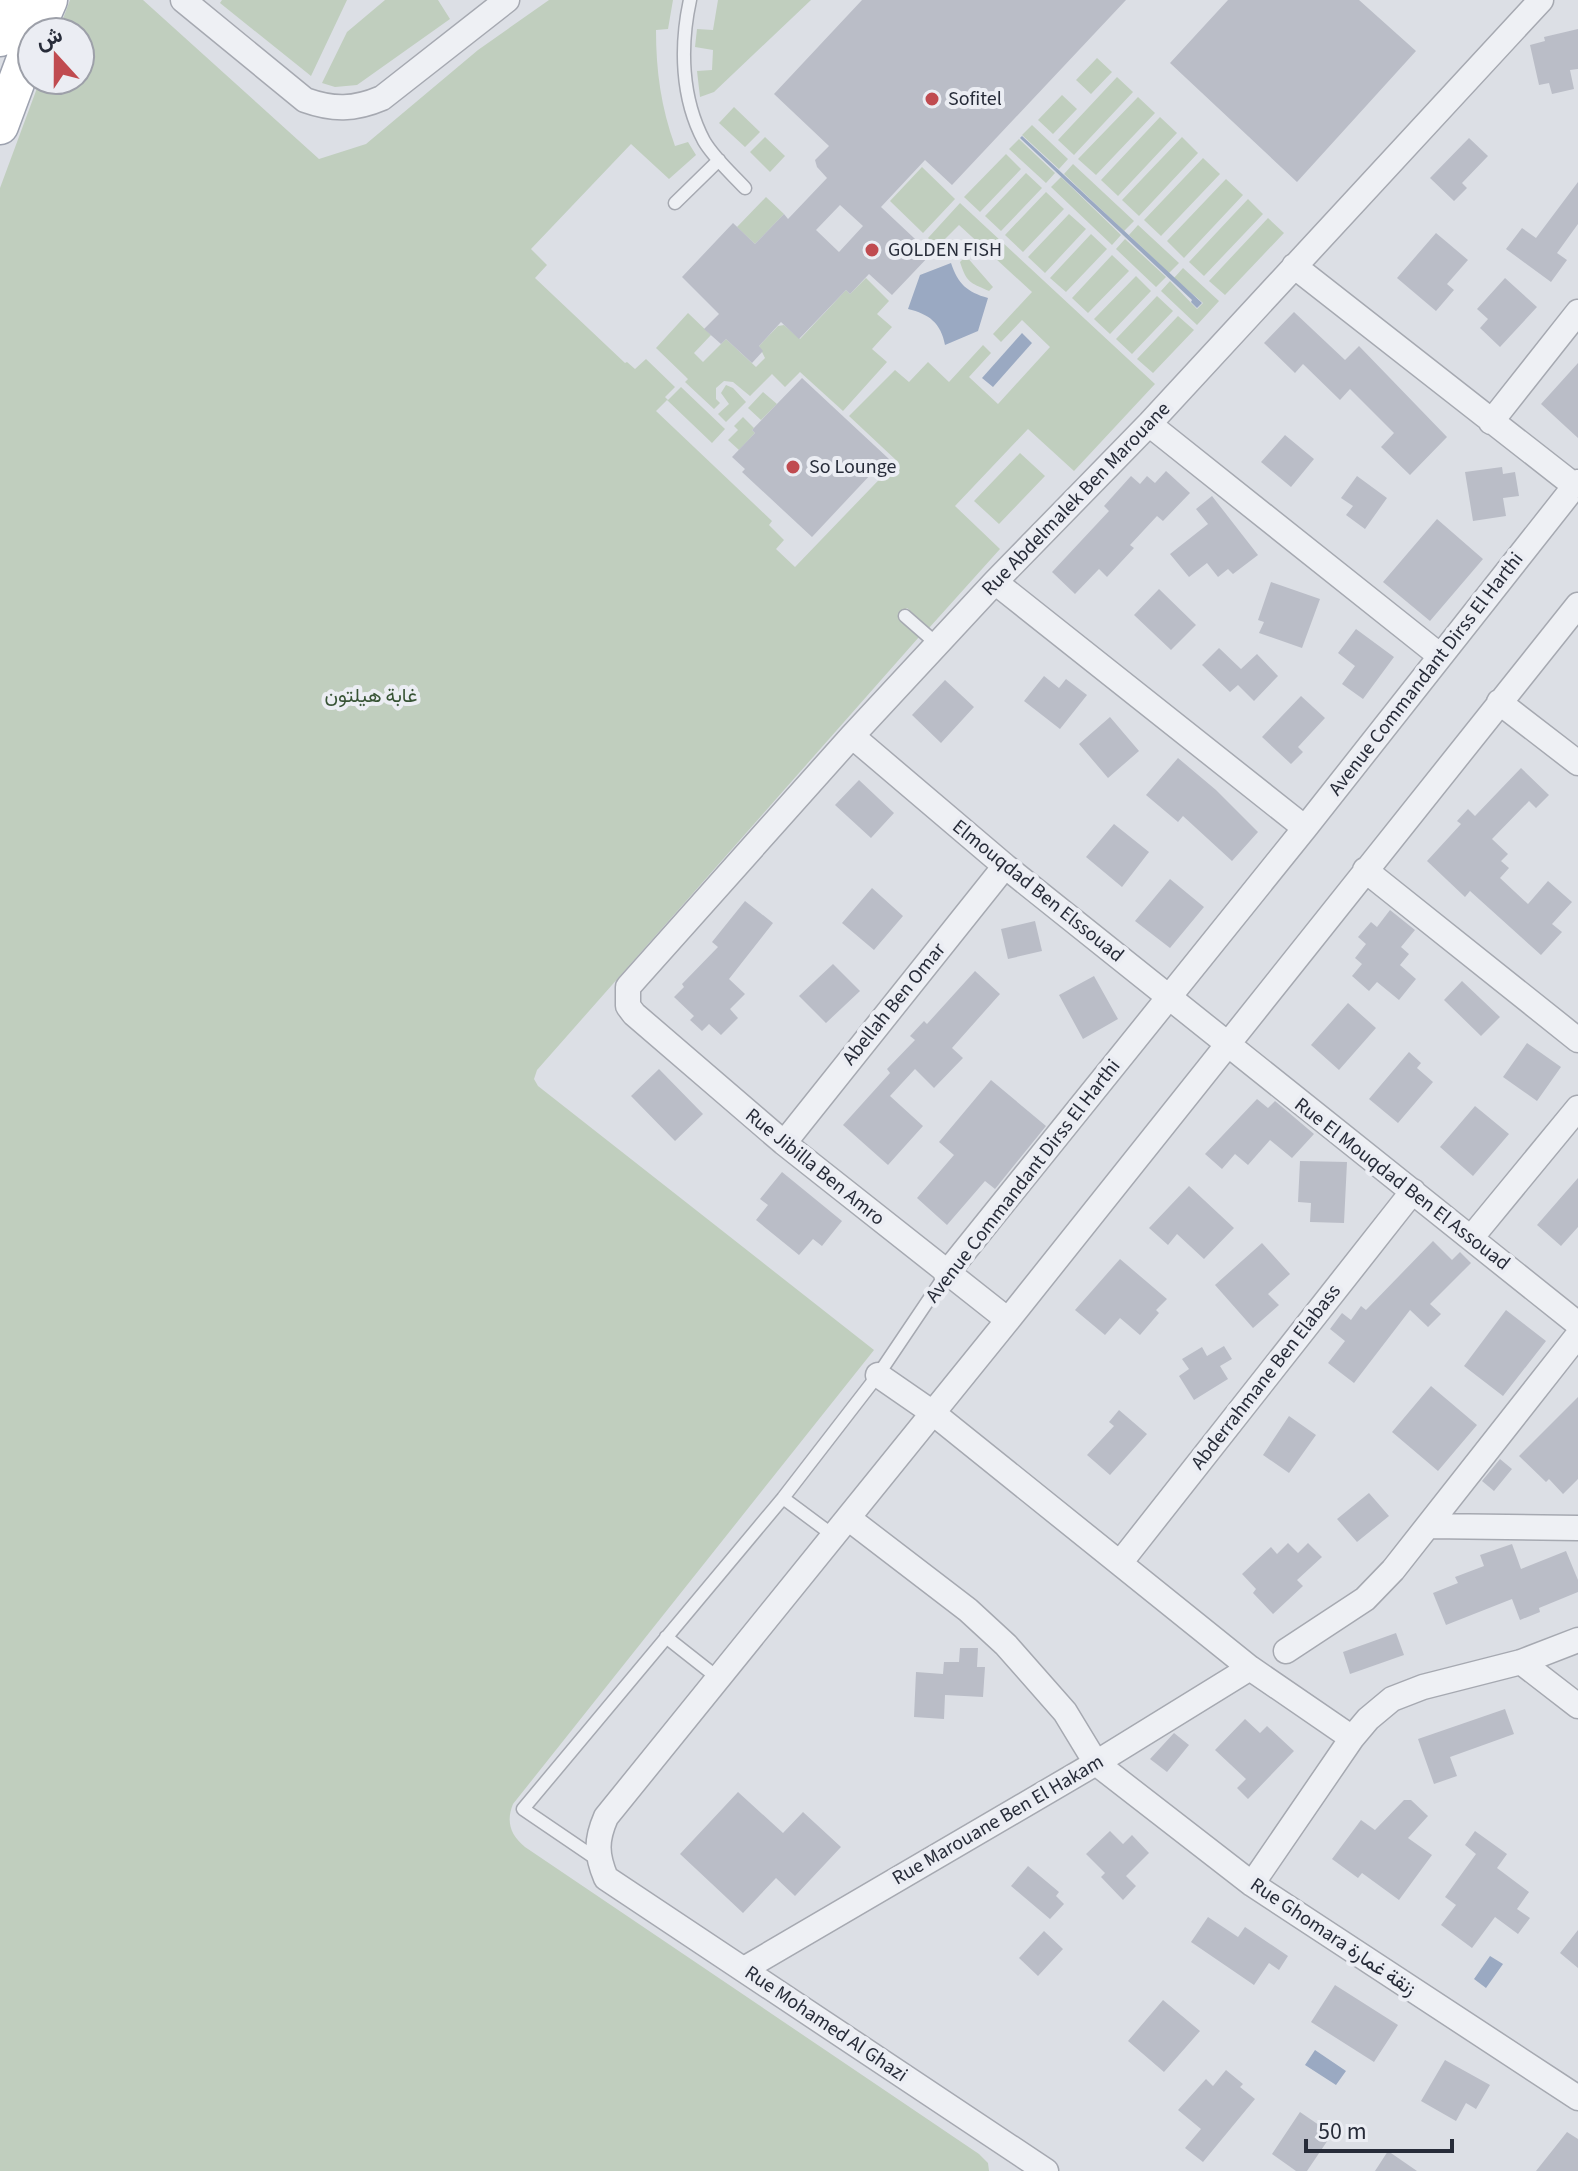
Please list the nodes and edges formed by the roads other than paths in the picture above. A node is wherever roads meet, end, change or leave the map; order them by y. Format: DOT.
graph roads {
  1 [pos="49,0"];
  2 [pos="183,0"];
  3 [pos="507,0"];
  4 [pos="690,0"];
  5 [pos="1541,0"];
  6 [pos="25,16"];
  7 [pos="16,22"];
  8 [pos="0,126"];
  9 [pos="719,160"];
  10 [pos="745,188"];
  11 [pos="675,203"];
  12 [pos="1294,266"];
  13 [pos="1578,312"];
  14 [pos="1491,422"];
  15 [pos="1149,424"];
  16 [pos="1576,484"];
  17 [pos="995,582"];
  18 [pos="1578,605"];
  19 [pos="905,616"];
  20 [pos="937,644"];
  21 [pos="1439,655"];
  22 [pos="1499,702"];
  23 [pos="852,736"];
  24 [pos="1578,763"];
  25 [pos="1305,828"];
  26 [pos="1005,866"];
  27 [pos="1365,870"];
  28 [pos="1167,997"];
  29 [pos="628,1006"];
  30 [pos="1578,1040"];
  31 [pos="1226,1044"];
  32 [pos="1578,1108"];
  33 [pos="784,1143"];
  34 [pos="1413,1191"];
  35 [pos="1471,1238"];
  36 [pos="946,1274"];
  37 [pos="1008,1320"];
  38 [pos="1578,1324"];
  39 [pos="1578,1335"];
  40 [pos="878,1375"];
  41 [pos="933,1413"];
  42 [pos="783,1498"];
  43 [pos="1430,1526"];
  44 [pos="841,1527"];
  45 [pos="1578,1528"];
  46 [pos="1120,1563"];
  47 [pos="666,1637"];
  48 [pos="1578,1640"];
  49 [pos="1286,1651"];
  50 [pos="1521,1662"];
  51 [pos="1250,1668"];
  52 [pos="718,1678"];
  53 [pos="1578,1706"];
  54 [pos="1352,1738"];
  55 [pos="1096,1763"];
  56 [pos="602,1869"];
  57 [pos="1252,1884"];
  58 [pos="744,1969"];
  59 [pos="1578,2098"];
  60 [pos="1046,2171"];
  1 -- 6 [label="main road"];
  2 -- 3 [label="street"];
  4 -- 9 [label="lane"];
  5 -- 12 [label="street, Rue Abdelmalek Ben Marouane"];
  7 -- 8 [label="main road"];
  9 -- 10 [label="lane"];
  9 -- 11 [label="lane"];
  12 -- 14 [label="street"];
  12 -- 15 [label="street, Rue Abdelmalek Ben Marouane"];
  13 -- 14 [label="street"];
  14 -- 16 [label="street"];
  15 -- 17 [label="street, Rue Abdelmalek Ben Marouane"];
  15 -- 21 [label="street"];
  16 -- 21 [label="street, Avenue Commandant Dirss El Harthi"];
  17 -- 20 [label="street, Rue Abdelmalek Ben Marouane"];
  17 -- 25 [label="street"];
  18 -- 22 [label="street"];
  19 -- 20 [label="lane"];
  20 -- 23 [label="street, Rue Abdelmalek Ben Marouane"];
  21 -- 25 [label="street, Avenue Commandant Dirss El Harthi"];
  22 -- 24 [label="street"];
  22 -- 27 [label="street"];
  23 -- 26 [label="street, Elmouqdad Ben Elssouad"];
  23 -- 29 [label="street, Rue Abdelmalek Ben Marouane"];
  25 -- 28 [label="street, Avenue Commandant Dirss El Harthi"];
  26 -- 28 [label="street, Elmouqdad Ben Elssouad"];
  26 -- 33 [label="street, Abellah Ben Omar"];
  27 -- 30 [label="street"];
  27 -- 31 [label="street"];
  28 -- 31 [label="street, Elmouqdad Ben Elssouad"];
  28 -- 36 [label="street, Avenue Commandant Dirss El Harthi"];
  29 -- 33 [label="street, Rue Jibilla Ben Amro"];
  31 -- 34 [label="street, Rue El Mouqdad Ben El Assouad"];
  31 -- 37 [label="street"];
  32 -- 35 [label="street"];
  33 -- 36 [label="street, Rue Jibilla Ben Amro"];
  34 -- 35 [label="street, Rue El Mouqdad Ben El Assouad"];
  34 -- 46 [label="street, Abderrahmane Ben Elabass"];
  35 -- 38 [label="street, Rue El Mouqdad Ben El Assouad"];
  36 -- 37 [label="street, Rue Jibilla Ben Amro"];
  36 -- 40 [label="lane, Avenue Commandant Dirss El Harthi"];
  37 -- 41 [label="street"];
  39 -- 43 [label="street"];
  40 -- 41 [label="street"];
  40 -- 42 [label="lane, Avenue Commandant Dirss El Harthi"];
  41 -- 44 [label="street"];
  41 -- 46 [label="street"];
  42 -- 44 [label="lane"];
  42 -- 47 [label="lane, Avenue Commandant Dirss El Harthi"];
  43 -- 45 [label="street"];
  43 -- 49 [label="street"];
  44 -- 52 [label="street"];
  44 -- 55 [label="street"];
  46 -- 51 [label="street"];
  47 -- 52 [label="lane"];
  47 -- 56 [label="lane, Avenue Commandant Dirss El Harthi"];
  48 -- 50 [label="street"];
  50 -- 53 [label="street"];
  50 -- 54 [label="street"];
  51 -- 54 [label="street"];
  51 -- 55 [label="street, Rue Marouane Ben El Hakam"];
  52 -- 56 [label="street"];
  54 -- 57 [label="street"];
  55 -- 57 [label="street, Rue Ghomara زنقة غمارة"];
  55 -- 58 [label="street, Rue Marouane Ben El Hakam"];
  56 -- 58 [label="street, Rue Mohamed Al Ghazi"];
  57 -- 59 [label="street, Rue Ghomara زنقة غمارة"];
  58 -- 60 [label="street, Rue Mohamed Al Ghazi"];
}
